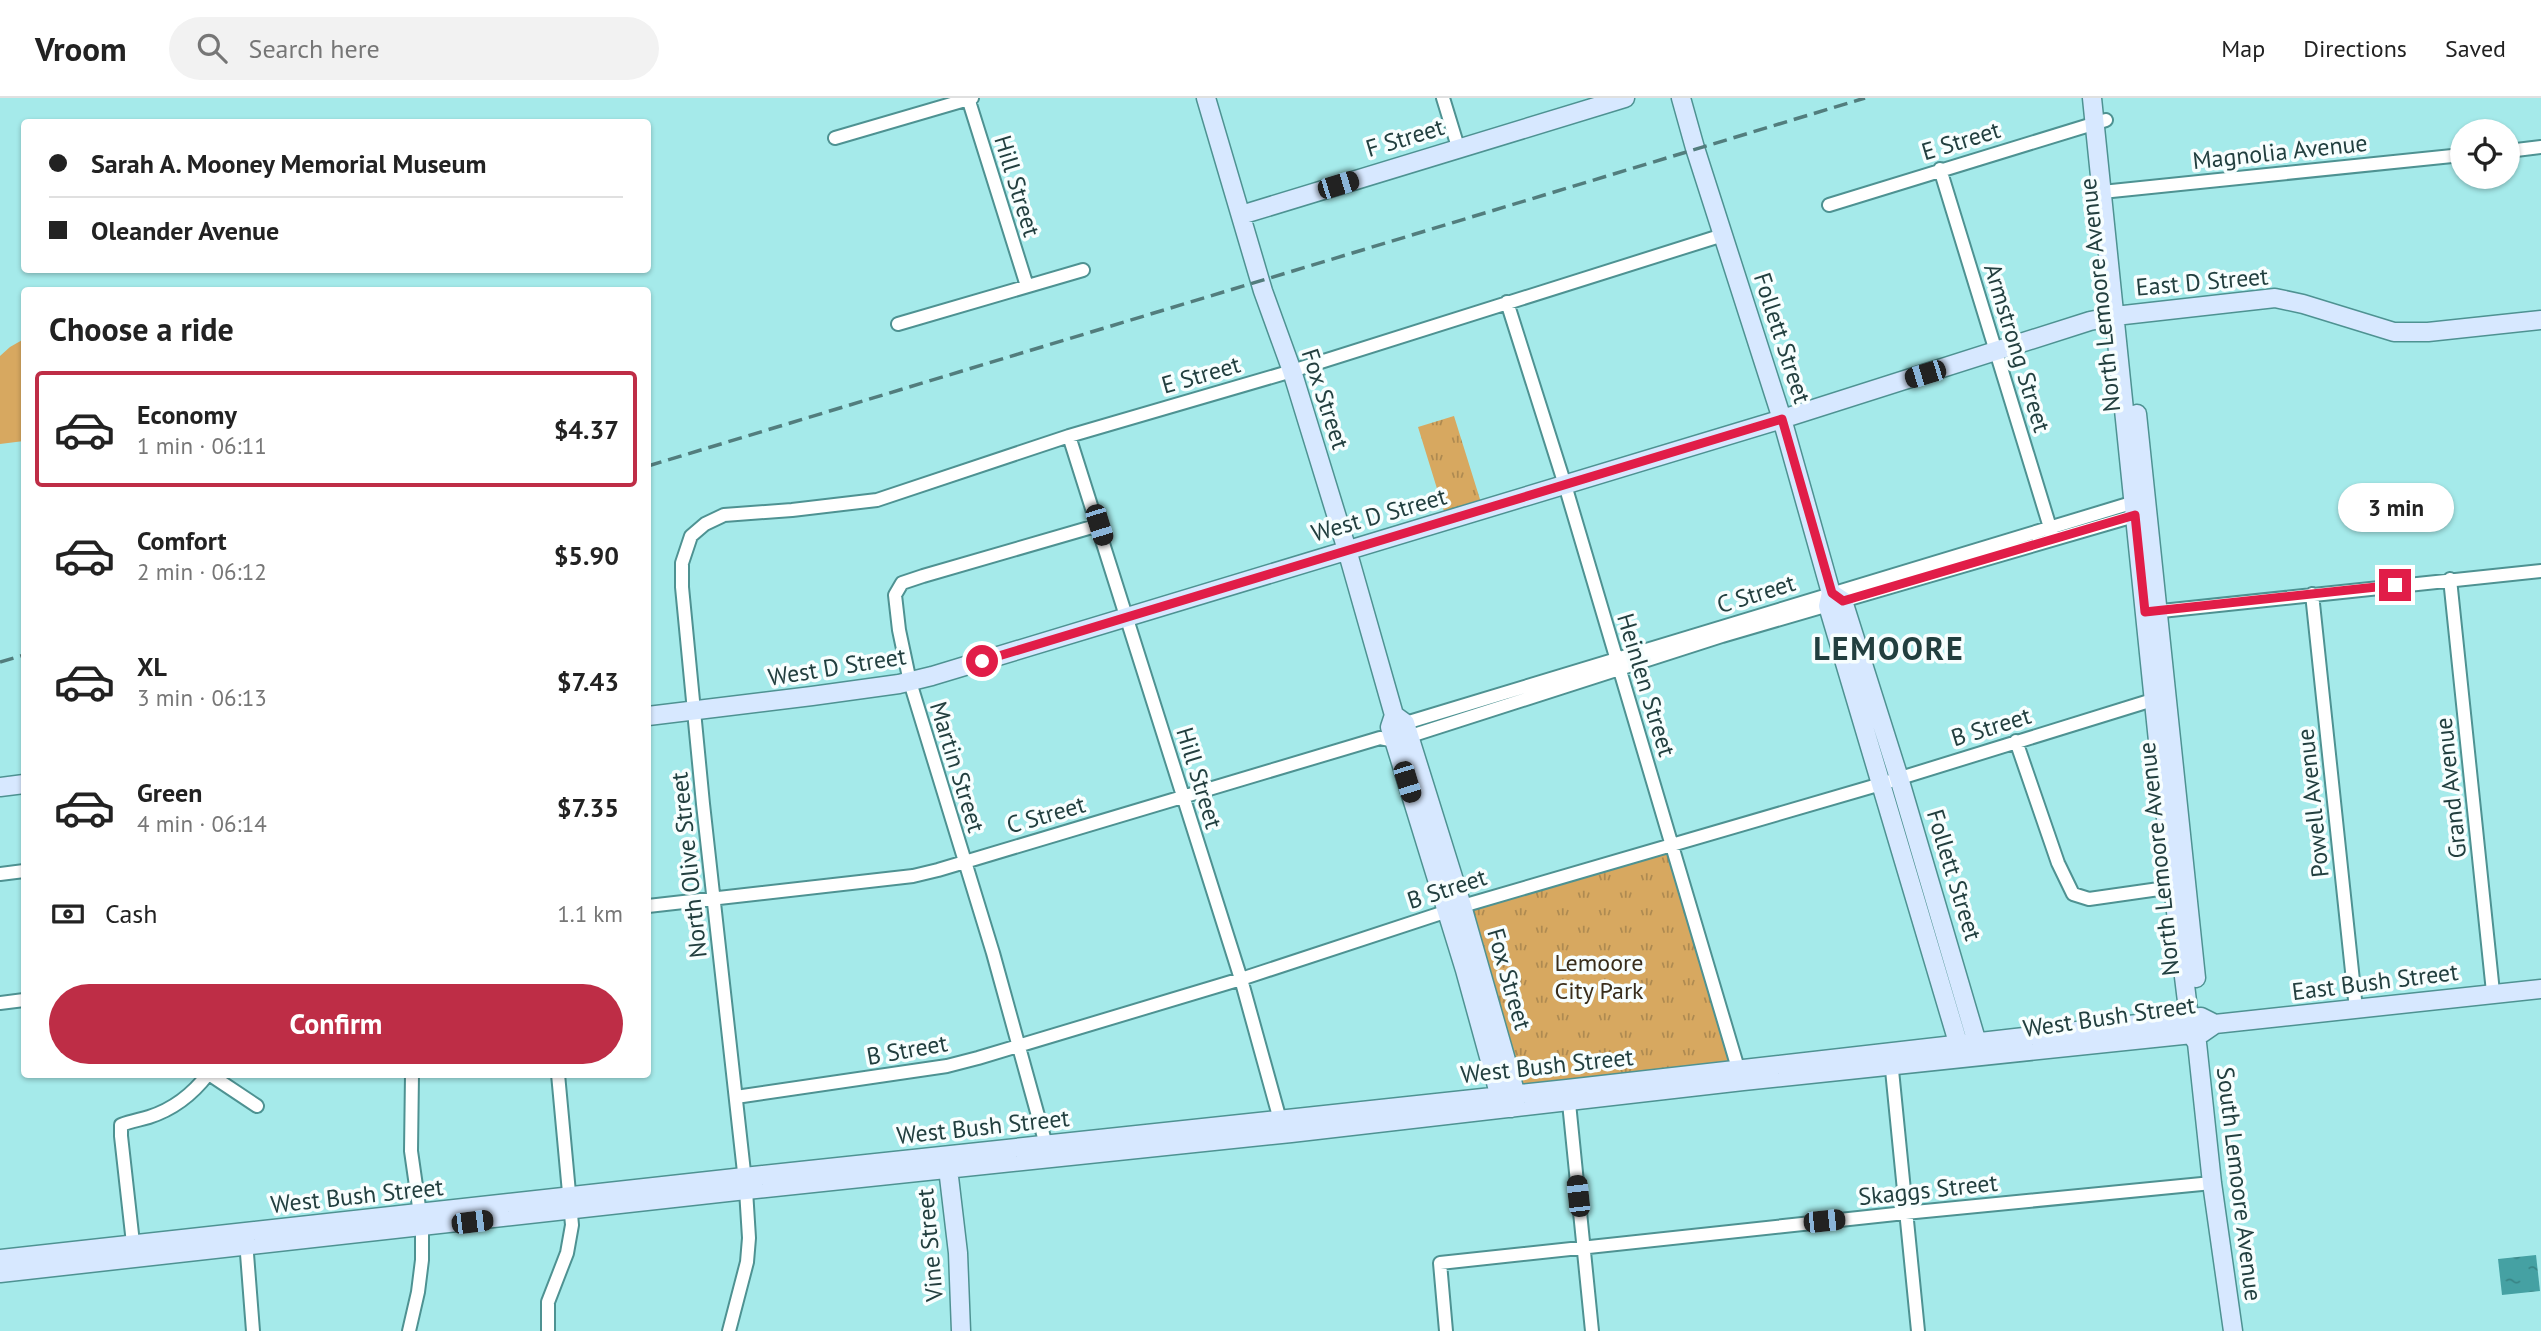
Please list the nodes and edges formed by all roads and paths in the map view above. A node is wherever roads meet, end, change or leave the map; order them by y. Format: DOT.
graph roads {
  1 [pos="969,98"];
  2 [pos="1206,98"];
  3 [pos="1443,98"];
  4 [pos="1625,98"];
  5 [pos="1681,98"];
  6 [pos="2092,98"];
  7 [pos="2102,98"];
  8 [pos="2100,121"];
  9 [pos="835,138"];
  10 [pos="1458,147"];
  11 [pos="2541,147"];
  12 [pos="2520,150"];
  13 [pos="2450,156"];
  14 [pos="1940,169"];
  15 [pos="2108,191"];
  16 [pos="1829,205"];
  17 [pos="1241,215"];
  18 [pos="1723,235"];
  19 [pos="1083,270"];
  20 [pos="1027,286"];
  21 [pos="1507,302"];
  22 [pos="2120,315"];
  23 [pos="2541,320"];
  24 [pos="898,324"];
  25 [pos="1996,351"];
  26 [pos="1292,371"];
  27 [pos="1782,419"];
  28 [pos="1069,436"];
  29 [pos="1565,485"];
  30 [pos="2141,508"];
  31 [pos="1099,525"];
  32 [pos="2052,533"];
  33 [pos="691,536"];
  34 [pos="1347,550"];
  35 [pos="2541,571"];
  36 [pos="2450,579"];
  37 [pos="2312,594"];
  38 [pos="1834,600"];
  39 [pos="2151,612"];
  40 [pos="1126,616"];
  41 [pos="1619,664"];
  42 [pos="910,682"];
  43 [pos="2160,697"];
  44 [pos="694,712"];
  45 [pos="651,716"];
  46 [pos="1396,730"];
  47 [pos="2016,741"];
  48 [pos="1899,778"];
  49 [pos="21,784"];
  50 [pos="1881,784"];
  51 [pos="0,787"];
  52 [pos="1182,797"];
  53 [pos="1671,844"];
  54 [pos="964,861"];
  55 [pos="21,871"];
  56 [pos="0,874"];
  57 [pos="2180,886"];
  58 [pos="714,898"];
  59 [pos="651,906"];
  60 [pos="1455,908"];
  61 [pos="1241,979"];
  62 [pos="2541,989"];
  63 [pos="2493,992"];
  64 [pos="21,1000"];
  65 [pos="0,1003"];
  66 [pos="2356,1009"];
  67 [pos="2199,1028"];
  68 [pos="1017,1045"];
  69 [pos="1970,1051"];
  70 [pos="1891,1060"];
  71 [pos="1740,1075"];
  72 [pos="206,1078"];
  73 [pos="215,1078"];
  74 [pos="412,1078"];
  75 [pos="558,1078"];
  76 [pos="1568,1096"];
  77 [pos="736,1097"];
  78 [pos="1509,1100"];
  79 [pos="257,1106"];
  80 [pos="1282,1127"];
  81 [pos="1048,1152"];
  82 [pos="947,1163"];
  83 [pos="2212,1182"];
  84 [pos="745,1184"];
  85 [pos="571,1203"];
  86 [pos="1905,1213"];
  87 [pos="421,1221"];
  88 [pos="246,1241"];
  89 [pos="1584,1247"];
  90 [pos="134,1253"];
  91 [pos="0,1259"];
  92 [pos="0,1273"];
  93 [pos="253,1331"];
  94 [pos="409,1331"];
  95 [pos="548,1331"];
  96 [pos="729,1331"];
  97 [pos="961,1331"];
  98 [pos="1446,1331"];
  99 [pos="1592,1331"];
  100 [pos="1918,1331"];
  101 [pos="2233,1331"];
  1 -- 9 [label="street"];
  1 -- 20 [label="street, Hill Street"];
  2 -- 17 [label="street, Fox Street"];
  3 -- 10 [label="street"];
  4 -- 10 [label="street, F Street"];
  5 -- 18 [label="street, Follett Street"];
  6 -- 8 [label="street, North Lemoore Avenue"];
  7 -- 8 [label="street, North Lemoore Avenue"];
  8 -- 14 [label="street, E Street"];
  8 -- 15 [label="street, North Lemoore Avenue"];
  10 -- 17 [label="street, F Street"];
  11 -- 12 [label="street"];
  13 -- 15 [label="street, Magnolia Avenue"];
  14 -- 16 [label="street, E Street"];
  14 -- 25 [label="street, Armstrong Street"];
  15 -- 22 [label="street, North Lemoore Avenue"];
  17 -- 26 [label="street, Fox Street"];
  18 -- 21 [label="street, E Street"];
  18 -- 27 [label="street, Follett Street"];
  19 -- 20 [label="street"];
  20 -- 24 [label="street"];
  21 -- 26 [label="street, E Street"];
  21 -- 29 [label="street, Heinlen Street"];
  22 -- 23 [label="street, East D Street"];
  22 -- 25 [label="street, West D Street"];
  22 -- 30 [label="street, North Lemoore Avenue"];
  25 -- 27 [label="street, West D Street"];
  25 -- 32 [label="street, Armstrong Street"];
  26 -- 28 [label="street, E Street"];
  26 -- 34 [label="street, Fox Street"];
  27 -- 29 [label="street, West D Street"];
  27 -- 38 [label="street, Follett Street"];
  28 -- 31 [label="street, Hill Street"];
  28 -- 33 [label="street, E Street"];
  29 -- 34 [label="street, West D Street"];
  29 -- 41 [label="street, Heinlen Street"];
  30 -- 32 [label="street, C Street"];
  30 -- 39 [label="street, North Lemoore Avenue"];
  31 -- 40 [label="street, Hill Street"];
  31 -- 42 [label="street, Martin Street"];
  32 -- 38 [label="street, C Street"];
  33 -- 44 [label="street, North Olive Street"];
  34 -- 40 [label="street, West D Street"];
  34 -- 46 [label="street, Fox Street"];
  35 -- 36 [label="street"];
  36 -- 37 [label="street"];
  36 -- 63 [label="street, Grand Avenue"];
  37 -- 39 [label="street"];
  37 -- 66 [label="street, Powell Avenue"];
  38 -- 41 [label="street, C Street"];
  38 -- 48 [label="street, Follett Street"];
  38 -- 50 [label="street, Follett Street"];
  39 -- 43 [label="street, North Lemoore Avenue"];
  40 -- 42 [label="street, West D Street"];
  40 -- 52 [label="street, Hill Street"];
  41 -- 46 [label="street, C Street"];
  41 -- 53 [label="street, Heinlen Street"];
  42 -- 44 [label="street, West D Street"];
  42 -- 54 [label="street, Martin Street"];
  43 -- 47 [label="street, B Street"];
  43 -- 57 [label="street, North Lemoore Avenue"];
  44 -- 45 [label="street, West D Street"];
  44 -- 58 [label="street, North Olive Street"];
  46 -- 52 [label="street, C Street"];
  46 -- 60 [label="street, Fox Street"];
  47 -- 48 [label="street, B Street"];
  47 -- 57 [label="street"];
  48 -- 50 [label="street, B Street"];
  48 -- 69 [label="street, Follett Street"];
  49 -- 51 [label="street"];
  50 -- 53 [label="street, B Street"];
  50 -- 69 [label="street, Follett Street"];
  52 -- 54 [label="street, C Street"];
  52 -- 61 [label="street, Hill Street"];
  53 -- 60 [label="street, B Street"];
  53 -- 71 [label="street, Heinlen Street"];
  54 -- 58 [label="street, C Street"];
  54 -- 68 [label="street, Martin Street"];
  55 -- 56 [label="street"];
  57 -- 67 [label="street, North Lemoore Avenue"];
  58 -- 59 [label="street, C Street"];
  58 -- 77 [label="street, North Olive Street"];
  60 -- 61 [label="street, B Street"];
  60 -- 78 [label="street, Fox Street"];
  61 -- 68 [label="street, B Street"];
  61 -- 80 [label="street, Hill Street"];
  62 -- 63 [label="street, East Bush Street"];
  63 -- 66 [label="street, East Bush Street"];
  64 -- 65 [label="street"];
  66 -- 67 [label="street, East Bush Street"];
  67 -- 69 [label="street, West Bush Street"];
  67 -- 83 [label="street, South Lemoore Avenue"];
  68 -- 77 [label="street, B Street"];
  68 -- 81 [label="street, Martin Street"];
  69 -- 70 [label="street, West Bush Street"];
  70 -- 71 [label="street, West Bush Street"];
  70 -- 86 [label="street"];
  71 -- 76 [label="street, West Bush Street"];
  72 -- 90 [label="street"];
  73 -- 79 [label="street"];
  74 -- 87 [label="street"];
  75 -- 85 [label="street"];
  76 -- 78 [label="street, West Bush Street"];
  76 -- 89 [label="street"];
  77 -- 84 [label="street, North Olive Street"];
  78 -- 80 [label="street, West Bush Street"];
  80 -- 81 [label="street, West Bush Street"];
  81 -- 82 [label="street, West Bush Street"];
  82 -- 84 [label="street, West Bush Street"];
  82 -- 97 [label="street, Vine Street"];
  83 -- 86 [label="street, Skaggs Street"];
  83 -- 101 [label="street, South Lemoore Avenue"];
  84 -- 85 [label="street, West Bush Street"];
  84 -- 96 [label="street, North Olive Street"];
  85 -- 87 [label="street, West Bush Street"];
  85 -- 95 [label="street"];
  86 -- 89 [label="street, Skaggs Street"];
  86 -- 100 [label="street"];
  87 -- 88 [label="street, West Bush Street"];
  87 -- 94 [label="street"];
  88 -- 90 [label="street, West Bush Street"];
  88 -- 93 [label="street"];
  89 -- 98 [label="street, Skaggs Street"];
  89 -- 99 [label="street"];
  90 -- 91 [label="street, West Bush Street"];
  90 -- 92 [label="street, West Bush Street"];
}
